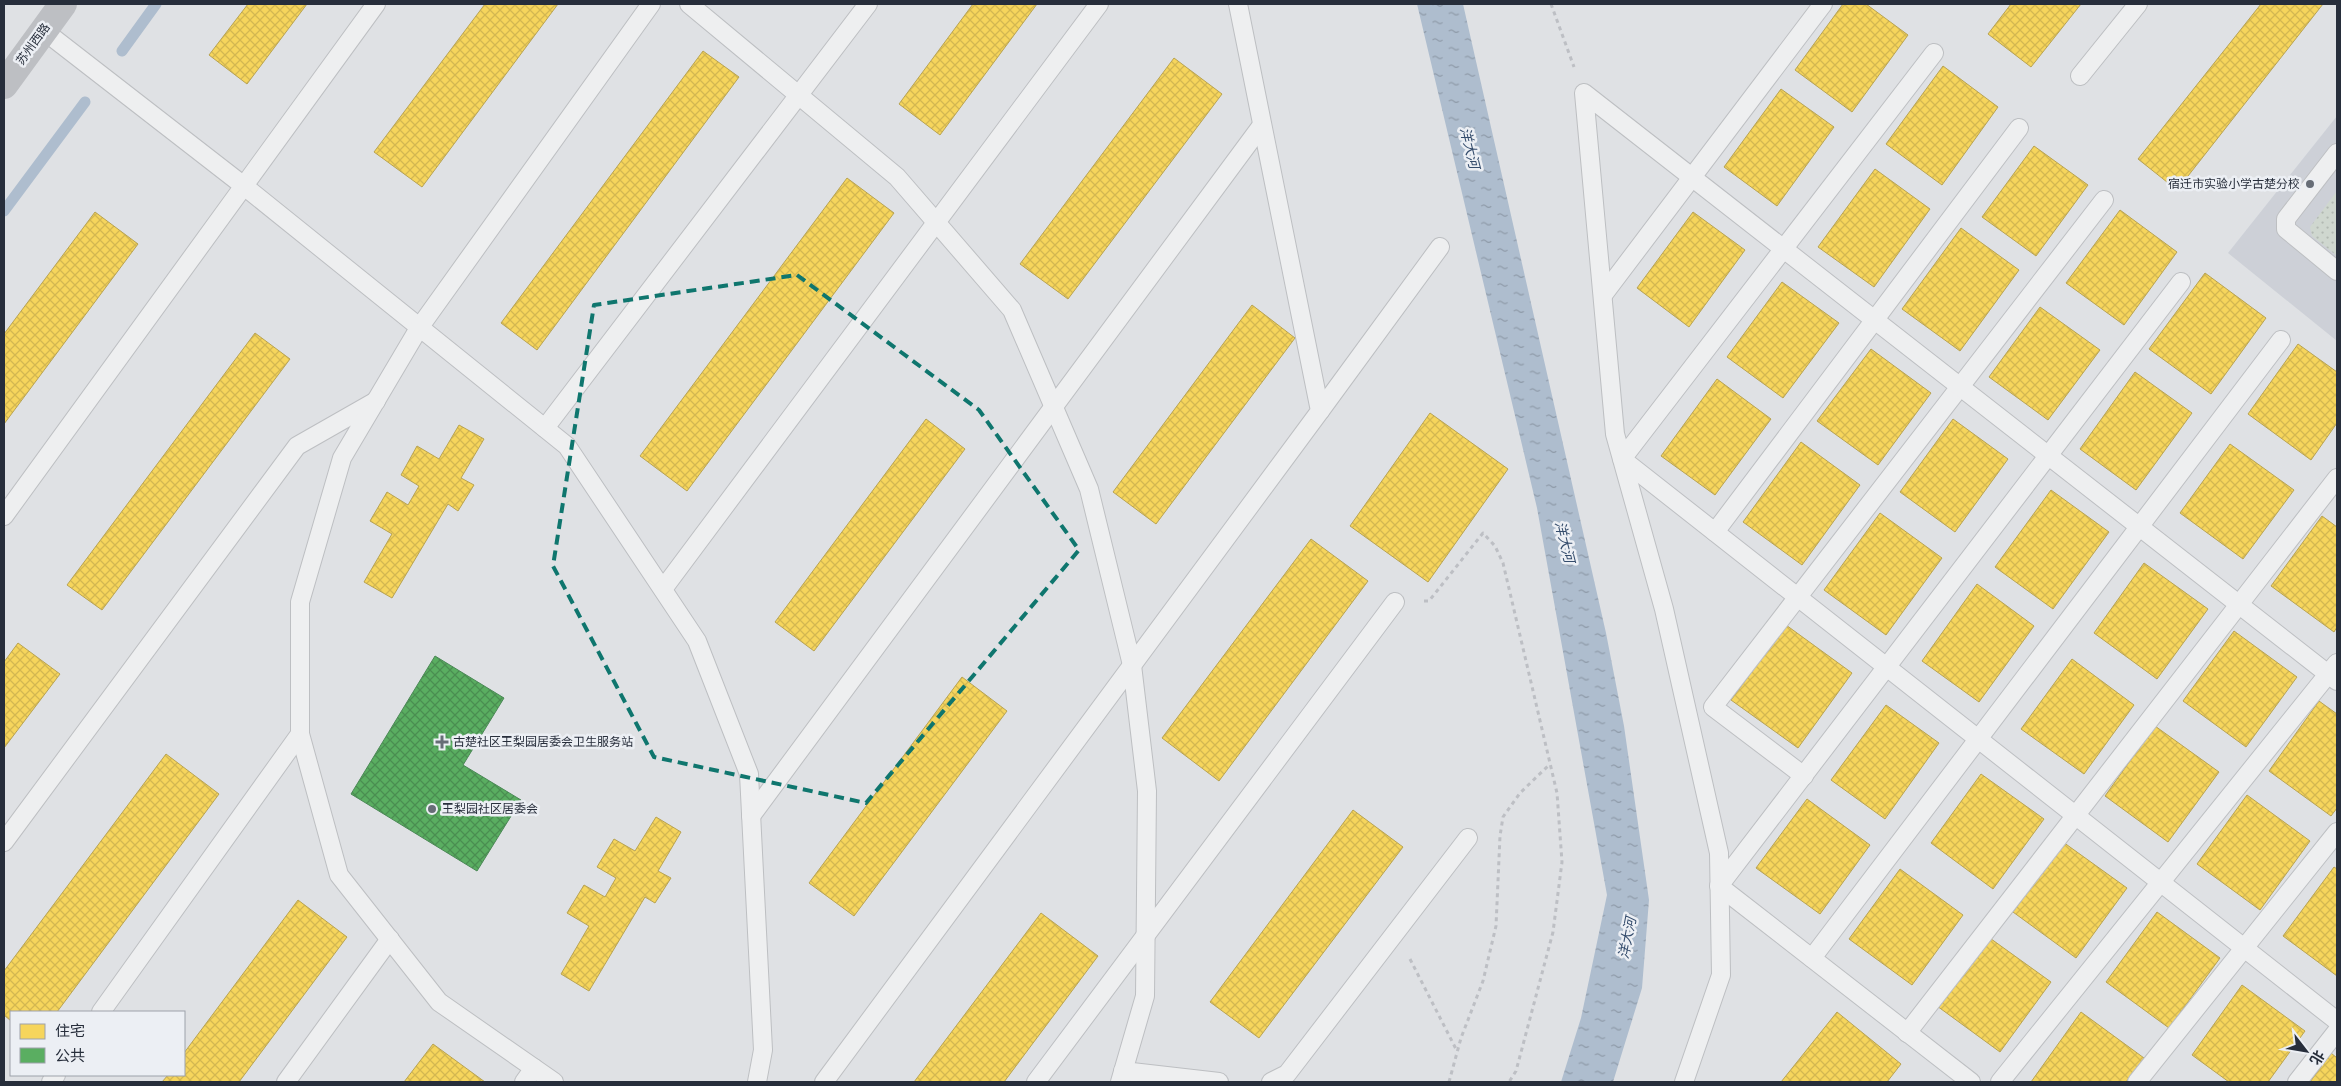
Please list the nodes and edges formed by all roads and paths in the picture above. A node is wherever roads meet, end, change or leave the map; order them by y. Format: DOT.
graph roads {
  1 [pos="63,4"];
  2 [pos="376,4"];
  3 [pos="651,4"];
  4 [pos="689,4"];
  5 [pos="868,4"];
  6 [pos="1098,4"];
  7 [pos="1238,4"];
  8 [pos="1551,4"];
  9 [pos="1823,4"];
  10 [pos="2138,4"];
  11 [pos="43,30"];
  12 [pos="1934,53"];
  13 [pos="2080,76"];
  14 [pos="4,85"];
  15 [pos="1584,93"];
  16 [pos="798,95"];
  17 [pos="1262,125"];
  18 [pos="2020,128"];
  19 [pos="2337,153"];
  20 [pos="1692,177"];
  21 [pos="244,186"];
  22 [pos="2104,200"];
  23 [pos="936,222"];
  24 [pos="1440,247"];
  25 [pos="1784,249"];
  26 [pos="2337,271"];
  27 [pos="2181,282"];
  28 [pos="1603,295"];
  29 [pos="1875,320"];
  30 [pos="419,328"];
  31 [pos="2281,340"];
  32 [pos="1960,386"];
  33 [pos="376,401"];
  34 [pos="1054,407"];
  35 [pos="1320,411"];
  36 [pos="545,428"];
  37 [pos="2049,455"];
  38 [pos="1622,459"];
  39 [pos="2337,478"];
  40 [pos="4,516"];
  41 [pos="2140,526"];
  42 [pos="1715,532"];
  43 [pos="663,589"];
  44 [pos="1798,597"];
  45 [pos="1396,602"];
  46 [pos="2240,604"];
  47 [pos="1132,665"];
  48 [pos="1887,667"];
  49 [pos="2334,672"];
  50 [pos="300,734"];
  51 [pos="1979,739"];
  52 [pos="1550,764"];
  53 [pos="1804,776"];
  54 [pos="751,816"];
  55 [pos="2076,816"];
  56 [pos="2337,832"];
  57 [pos="1468,838"];
  58 [pos="4,842"];
  59 [pos="2161,882"];
  60 [pos="1719,886"];
  61 [pos="1396,931"];
  62 [pos="1145,937"];
  63 [pos="390,940"];
  64 [pos="2244,948"];
  65 [pos="1812,958"];
  66 [pos="102,1011"];
  67 [pos="2337,1021"];
  68 [pos="2337,1031"];
  69 [pos="1907,1032"];
  70 [pos="1457,1051"];
  71 [pos="529,1075"];
  72 [pos="1122,1077"];
  73 [pos="286,1082"];
  74 [pos="554,1082"];
  75 [pos="757,1082"];
  76 [pos="824,1082"];
  77 [pos="1036,1082"];
  78 [pos="1219,1082"];
  79 [pos="1272,1082"];
  80 [pos="1449,1082"];
  81 [pos="1509,1082"];
  82 [pos="1684,1082"];
  83 [pos="1971,1082"];
  84 [pos="2000,1082"];
  85 [pos="2137,1082"];
  86 [pos="2297,1082"];
  1 -- 11 [label="main road, 苏州西路"];
  2 -- 21 [label="lane"];
  3 -- 30 [label="lane"];
  4 -- 16 [label="lane"];
  5 -- 16 [label="lane"];
  6 -- 23 [label="lane"];
  7 -- 17 [label="lane"];
  8 -- 15 [label="path"];
  9 -- 20 [label="lane"];
  10 -- 13 [label="lane"];
  11 -- 14 [label="main road, 苏州西路"];
  11 -- 21 [label="lane"];
  12 -- 25 [label="lane"];
  15 -- 20 [label="lane"];
  15 -- 28 [label="lane"];
  16 -- 23 [label="lane"];
  16 -- 36 [label="lane"];
  17 -- 34 [label="lane"];
  17 -- 35 [label="lane"];
  18 -- 29 [label="lane"];
  19 -- 26 [label="lane"];
  20 -- 25 [label="lane"];
  20 -- 28 [label="lane"];
  21 -- 30 [label="lane"];
  21 -- 40 [label="lane"];
  22 -- 32 [label="lane"];
  23 -- 34 [label="lane"];
  23 -- 43 [label="lane"];
  24 -- 35 [label="lane"];
  25 -- 29 [label="lane"];
  25 -- 38 [label="lane"];
  27 -- 37 [label="lane"];
  28 -- 38 [label="lane"];
  29 -- 32 [label="lane"];
  29 -- 42 [label="lane"];
  30 -- 33 [label="lane"];
  30 -- 36 [label="lane"];
  31 -- 41 [label="lane"];
  32 -- 37 [label="lane"];
  32 -- 44 [label="lane"];
  33 -- 50 [label="lane"];
  33 -- 58 [label="lane"];
  34 -- 47 [label="lane"];
  34 -- 54 [label="lane"];
  35 -- 47 [label="lane"];
  36 -- 43 [label="lane"];
  37 -- 41 [label="lane"];
  37 -- 48 [label="lane"];
  38 -- 42 [label="lane"];
  38 -- 60 [label="lane"];
  39 -- 46 [label="lane"];
  41 -- 46 [label="lane"];
  41 -- 51 [label="lane"];
  42 -- 44 [label="lane"];
  43 -- 54 [label="lane"];
  44 -- 48 [label="lane"];
  44 -- 53 [label="lane"];
  45 -- 52 [label="path"];
  45 -- 62 [label="lane"];
  46 -- 49 [label="lane"];
  46 -- 55 [label="lane"];
  47 -- 62 [label="lane"];
  47 -- 76 [label="lane"];
  48 -- 51 [label="lane"];
  48 -- 53 [label="lane"];
  49 -- 59 [label="lane"];
  50 -- 63 [label="lane"];
  50 -- 66 [label="lane"];
  51 -- 55 [label="lane"];
  51 -- 65 [label="lane"];
  52 -- 70 [label="path"];
  52 -- 81 [label="path"];
  53 -- 60 [label="lane"];
  54 -- 75 [label="lane"];
  55 -- 59 [label="lane"];
  55 -- 69 [label="lane"];
  56 -- 64 [label="lane"];
  57 -- 61 [label="lane"];
  59 -- 64 [label="lane"];
  59 -- 84 [label="lane"];
  60 -- 65 [label="lane"];
  60 -- 82 [label="lane"];
  61 -- 70 [label="path"];
  61 -- 79 [label="lane"];
  62 -- 72 [label="lane"];
  62 -- 77 [label="lane"];
  63 -- 71 [label="lane"];
  63 -- 73 [label="lane"];
  64 -- 67 [label="lane"];
  64 -- 85 [label="lane"];
  65 -- 69 [label="lane"];
  68 -- 86 [label="lane"];
  69 -- 83 [label="lane"];
  70 -- 80 [label="path"];
  71 -- 74 [label="lane"];
  72 -- 78 [label="lane"];
}
